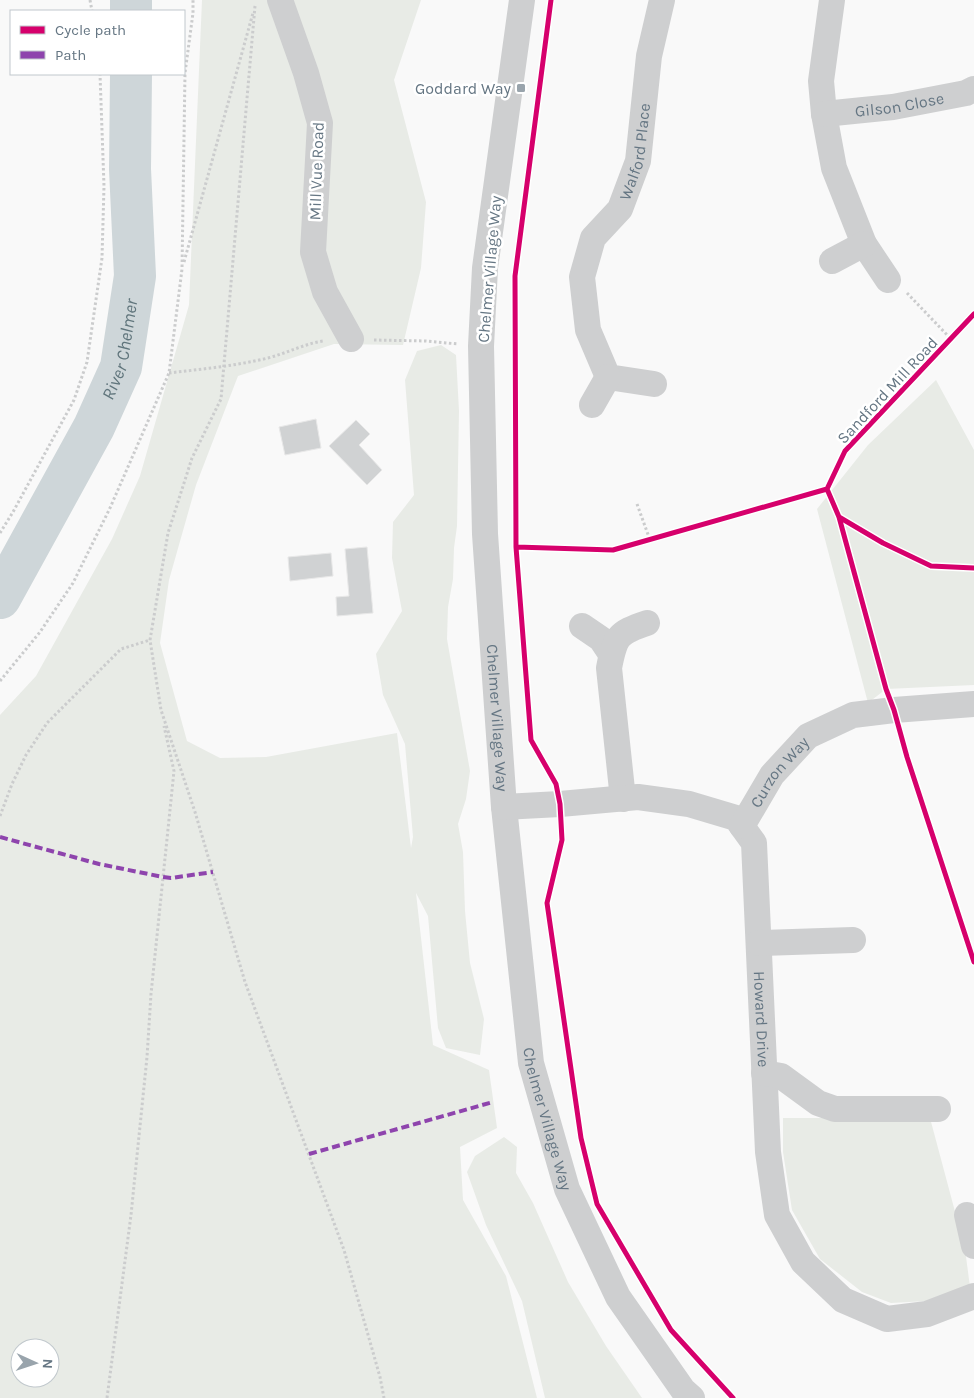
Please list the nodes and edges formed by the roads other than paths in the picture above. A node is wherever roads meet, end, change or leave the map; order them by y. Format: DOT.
graph roads {
  1 [pos="280,0"];
  2 [pos="522,0"];
  3 [pos="662,0"];
  4 [pos="832,0"];
  5 [pos="974,89"];
  6 [pos="824,114"];
  7 [pos="864,244"];
  8 [pos="832,261"];
  9 [pos="888,280"];
  10 [pos="351,340"];
  11 [pos="608,377"];
  12 [pos="654,384"];
  13 [pos="592,405"];
  14 [pos="647,623"];
  15 [pos="582,626"];
  16 [pos="612,654"];
  17 [pos="974,704"];
  18 [pos="624,798"];
  19 [pos="504,807"];
  20 [pos="742,826"];
  21 [pos="853,940"];
  22 [pos="759,943"];
  23 [pos="764,1073"];
  24 [pos="938,1110"];
  25 [pos="967,1215"];
  26 [pos="974,1246"];
  27 [pos="974,1296"];
  28 [pos="692,1398"];
  1 -- 10 [label="street, Mill Vue Road"];
  2 -- 19 [label="street, Chelmer Village Way"];
  3 -- 11 [label="street, Walford Place"];
  4 -- 6 [label="street"];
  5 -- 6 [label="street, Gilson Close"];
  6 -- 7 [label="street"];
  7 -- 8 [label="street"];
  7 -- 9 [label="street"];
  11 -- 12 [label="street"];
  11 -- 13 [label="street"];
  14 -- 16 [label="street"];
  15 -- 16 [label="street"];
  16 -- 18 [label="street"];
  17 -- 20 [label="street, Curzon Way"];
  18 -- 19 [label="street, Howard Drive"];
  18 -- 20 [label="street, Howard Drive"];
  19 -- 28 [label="street, Chelmer Village Way"];
  20 -- 22 [label="street, Howard Drive"];
  21 -- 22 [label="street"];
  22 -- 23 [label="street, Howard Drive"];
  23 -- 24 [label="street"];
  23 -- 27 [label="street, Howard Drive"];
  25 -- 26 [label="street"];
}
